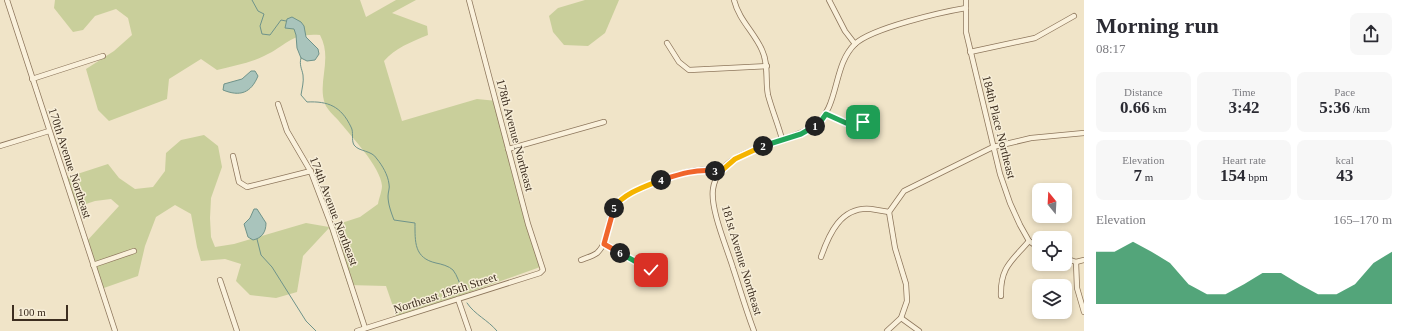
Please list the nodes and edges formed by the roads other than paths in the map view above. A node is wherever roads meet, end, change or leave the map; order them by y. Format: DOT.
graph roads {
  1 [pos="7,0"];
  2 [pos="469,0"];
  3 [pos="734,0"];
  4 [pos="829,0"];
  5 [pos="966,0"];
  6 [pos="966,8"];
  7 [pos="1074,16"];
  8 [pos="667,43"];
  9 [pos="855,44"];
  10 [pos="970,52"];
  11 [pos="103,56"];
  12 [pos="767,66"];
  13 [pos="32,79"];
  14 [pos="278,104"];
  15 [pos="826,114"];
  16 [pos="869,121"];
  17 [pos="604,122"];
  18 [pos="50,131"];
  19 [pos="1084,133"];
  20 [pos="782,139"];
  21 [pos="0,146"];
  22 [pos="993,147"];
  23 [pos="508,149"];
  24 [pos="233,156"];
  25 [pos="311,171"];
  26 [pos="720,172"];
  27 [pos="889,212"];
  28 [pos="1029,241"];
  29 [pos="1032,243"];
  30 [pos="604,244"];
  31 [pos="134,252"];
  32 [pos="822,257"];
  33 [pos="580,260"];
  34 [pos="1084,260"];
  35 [pos="1072,261"];
  36 [pos="1076,262"];
  37 [pos="93,265"];
  38 [pos="651,270"];
  39 [pos="540,273"];
  40 [pos="220,280"];
  41 [pos="1001,296"];
  42 [pos="458,299"];
  43 [pos="1084,312"];
  44 [pos="901,318"];
  45 [pos="365,328"];
  46 [pos="115,331"];
  47 [pos="237,331"];
  48 [pos="357,331"];
  49 [pos="469,331"];
  50 [pos="754,331"];
  51 [pos="887,331"];
  52 [pos="919,331"];
  1 -- 13 [label="street, 170th Avenue Northeast"];
  2 -- 23 [label="street, 178th Avenue Northeast"];
  3 -- 12 [label="street"];
  4 -- 9 [label="street"];
  5 -- 6 [label="street, 184th Place Northeast"];
  6 -- 9 [label="street"];
  6 -- 10 [label="street, 184th Place Northeast"];
  7 -- 10 [label="street"];
  8 -- 12 [label="street"];
  9 -- 15 [label="street"];
  10 -- 22 [label="street, 184th Place Northeast"];
  11 -- 13 [label="street"];
  12 -- 20 [label="street"];
  13 -- 18 [label="street, 170th Avenue Northeast"];
  14 -- 25 [label="street, 174th Avenue Northeast"];
  15 -- 16 [label="street"];
  15 -- 20 [label="street"];
  17 -- 23 [label="street"];
  18 -- 21 [label="street"];
  18 -- 37 [label="street, 170th Avenue Northeast"];
  19 -- 22 [label="street"];
  20 -- 26 [label="street"];
  22 -- 27 [label="street"];
  22 -- 28 [label="street, 184th Place Northeast"];
  23 -- 39 [label="street, 178th Avenue Northeast"];
  24 -- 25 [label="street"];
  25 -- 45 [label="street, 174th Avenue Northeast"];
  26 -- 30 [label="street"];
  26 -- 50 [label="street, 181st Avenue Northeast"];
  27 -- 32 [label="street"];
  27 -- 44 [label="street"];
  28 -- 29 [label="street, 184th Place Northeast"];
  28 -- 41 [label="street"];
  30 -- 33 [label="street"];
  30 -- 38 [label="street"];
  31 -- 37 [label="street"];
  34 -- 36 [label="street"];
  35 -- 36 [label="street"];
  36 -- 43 [label="street"];
  37 -- 46 [label="street, 170th Avenue Northeast"];
  39 -- 42 [label="street, Northeast 195th Street"];
  40 -- 47 [label="street"];
  42 -- 45 [label="street, Northeast 195th Street"];
  42 -- 49 [label="street"];
  44 -- 51 [label="street"];
  44 -- 52 [label="street"];
  45 -- 48 [label="street, Northeast 195th Street"];
}
